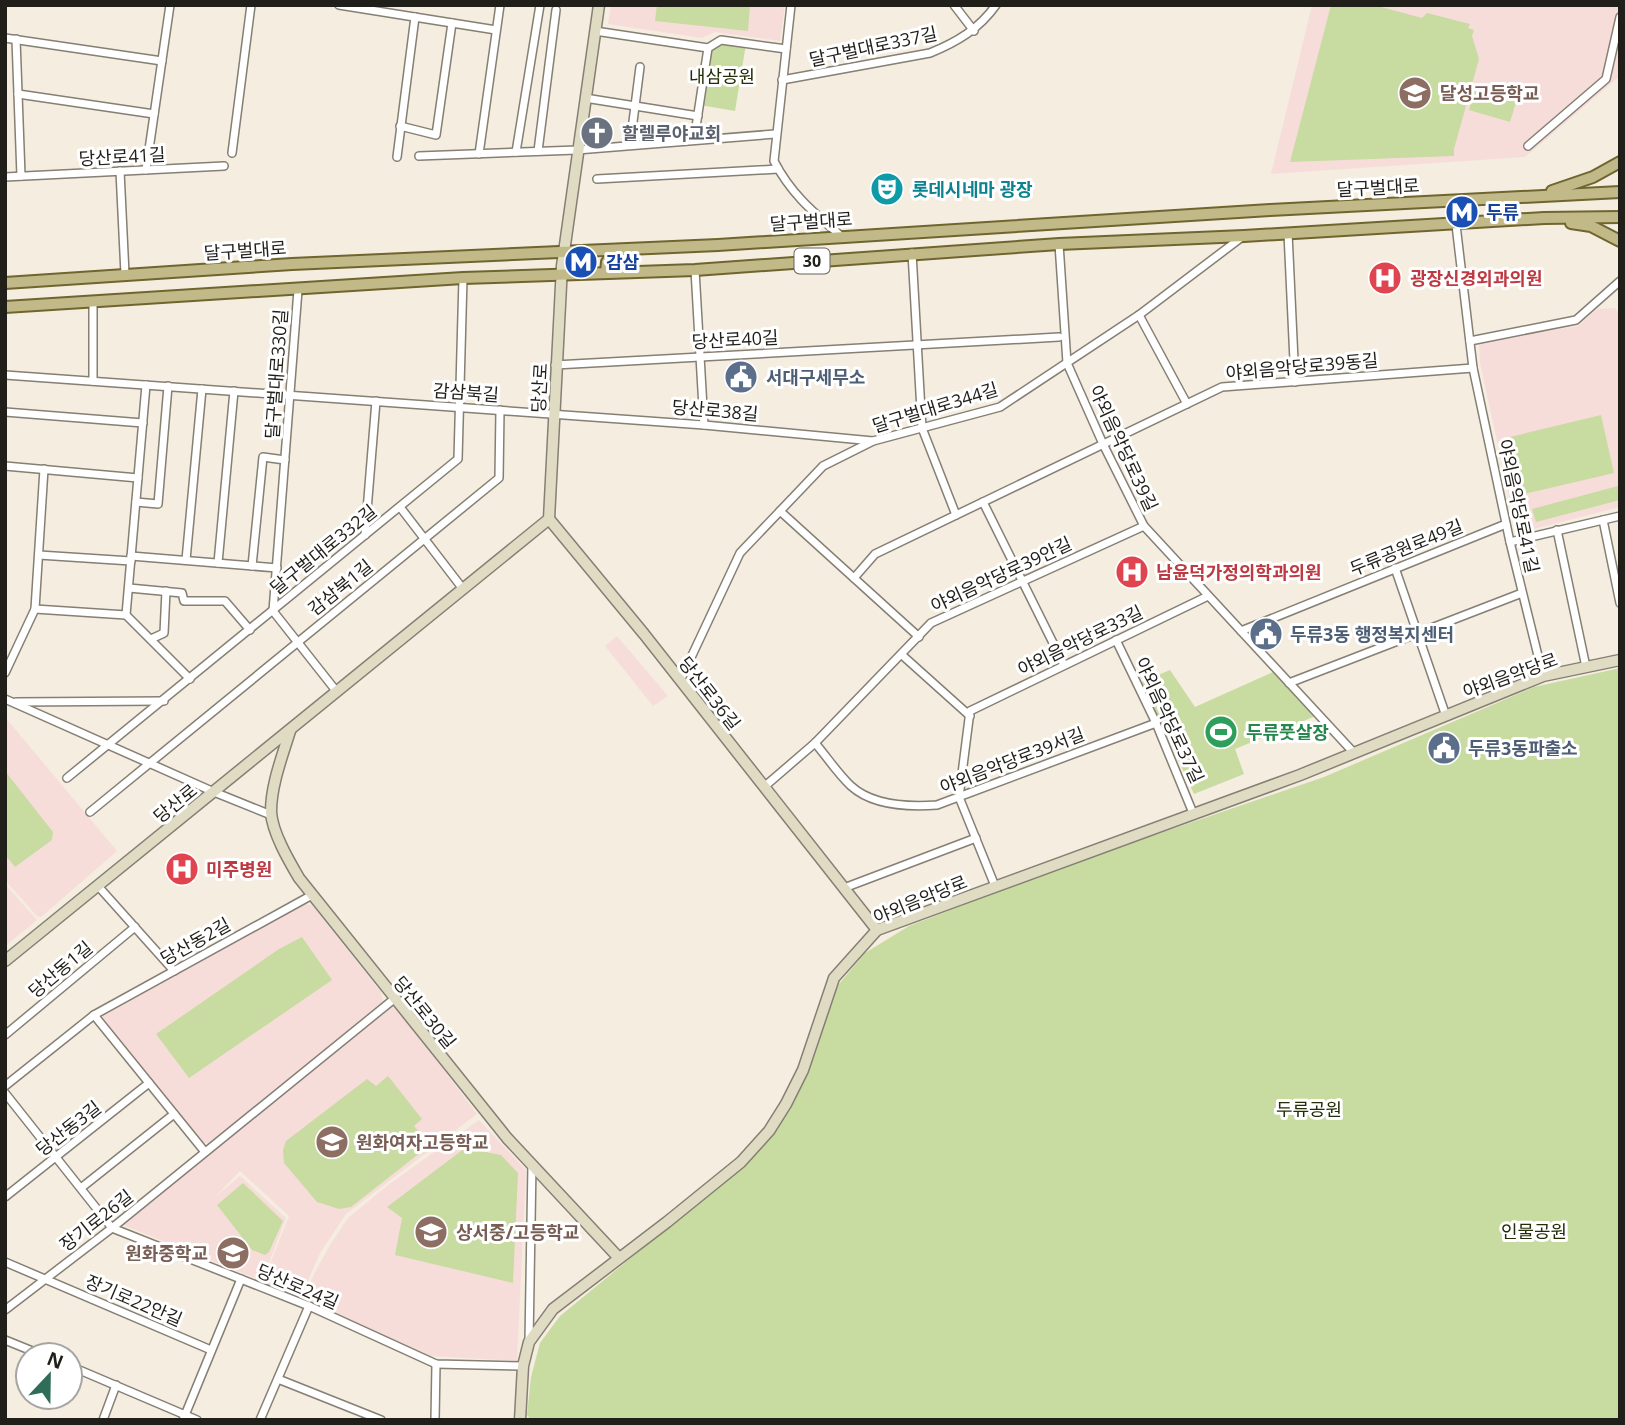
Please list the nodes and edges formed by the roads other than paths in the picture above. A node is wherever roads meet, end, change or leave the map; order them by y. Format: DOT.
graph roads {
  1 [pos="170,5"];
  2 [pos="251,5"];
  3 [pos="339,5"];
  4 [pos="500,5"];
  5 [pos="540,5"];
  6 [pos="599,5"];
  7 [pos="791,5"];
  8 [pos="954,5"];
  9 [pos="995,6"];
  10 [pos="556,9"];
  11 [pos="1620,16"];
  12 [pos="415,17"];
  13 [pos="452,23"];
  14 [pos="496,30"];
  15 [pos="595,31"];
  16 [pos="974,31"];
  17 [pos="5,38"];
  18 [pos="16,39"];
  19 [pos="708,48"];
  20 [pos="786,49"];
  21 [pos="162,61"];
  22 [pos="640,67"];
  23 [pos="782,80"];
  24 [pos="18,94"];
  25 [pos="585,98"];
  26 [pos="635,106"];
  27 [pos="154,114"];
  28 [pos="698,116"];
  29 [pos="400,126"];
  30 [pos="775,134"];
  31 [pos="694,140"];
  32 [pos="630,145"];
  33 [pos="1528,146"];
  34 [pos="577,150"];
  35 [pos="538,151"];
  36 [pos="516,152"];
  37 [pos="232,153"];
  38 [pos="480,153"];
  39 [pos="419,156"];
  40 [pos="397,157"];
  41 [pos="1620,162"];
  42 [pos="224,166"];
  43 [pos="778,169"];
  44 [pos="146,170"];
  45 [pos="120,171"];
  46 [pos="21,176"];
  47 [pos="5,177"];
  48 [pos="597,179"];
  49 [pos="1620,192"];
  50 [pos="1541,195"];
  51 [pos="1620,217"];
  52 [pos="1544,218"];
  53 [pos="1456,225"];
  54 [pos="1288,233"];
  55 [pos="841,236"];
  56 [pos="1244,236"];
  57 [pos="1620,241"];
  58 [pos="1059,244"];
  59 [pos="632,250"];
  60 [pos="564,252"];
  61 [pos="912,253"];
  62 [pos="695,270"];
  63 [pos="606,272"];
  64 [pos="125,274"];
  65 [pos="561,274"];
  66 [pos="463,278"];
  67 [pos="1620,281"];
  68 [pos="5,283"];
  69 [pos="298,290"];
  70 [pos="93,302"];
  71 [pos="5,307"];
  72 [pos="1139,315"];
  73 [pos="1059,338"];
  74 [pos="1470,341"];
  75 [pos="917,345"];
  76 [pos="700,357"];
  77 [pos="1067,363"];
  78 [pos="555,365"];
  79 [pos="1473,368"];
  80 [pos="5,375"];
  81 [pos="93,381"];
  82 [pos="1295,382"];
  83 [pos="146,385"];
  84 [pos="168,386"];
  85 [pos="202,389"];
  86 [pos="234,391"];
  87 [pos="290,395"];
  88 [pos="376,401"];
  89 [pos="1187,404"];
  90 [pos="460,407"];
  91 [pos="500,410"];
  92 [pos="5,412"];
  93 [pos="553,414"];
  94 [pos="143,423"];
  95 [pos="704,425"];
  96 [pos="922,428"];
  97 [pos="873,441"];
  98 [pos="1103,444"];
  99 [pos="285,460"];
  100 [pos="5,466"];
  101 [pos="44,469"];
  102 [pos="138,478"];
  103 [pos="136,502"];
  104 [pos="983,502"];
  105 [pos="400,507"];
  106 [pos="780,511"];
  107 [pos="956,515"];
  108 [pos="1620,516"];
  109 [pos="549,519"];
  110 [pos="1602,520"];
  111 [pos="1506,524"];
  112 [pos="1144,526"];
  113 [pos="1557,530"];
  114 [pos="365,535"];
  115 [pos="425,539"];
  116 [pos="1510,541"];
  117 [pos="39,555"];
  118 [pos="131,558"];
  119 [pos="186,560"];
  120 [pos="218,563"];
  121 [pos="252,565"];
  122 [pos="276,568"];
  123 [pos="1395,568"];
  124 [pos="854,578"];
  125 [pos="1023,581"];
  126 [pos="129,588"];
  127 [pos="463,589"];
  128 [pos="166,591"];
  129 [pos="1522,593"];
  130 [pos="1208,596"];
  131 [pos="1620,603"];
  132 [pos="35,609"];
  133 [pos="273,611"];
  134 [pos="126,615"];
  135 [pos="250,629"];
  136 [pos="1241,631"];
  137 [pos="1418,633"];
  138 [pos="919,637"];
  139 [pos="151,639"];
  140 [pos="1116,640"];
  141 [pos="298,642"];
  142 [pos="902,655"];
  143 [pos="1620,660"];
  144 [pos="1064,665"];
  145 [pos="1586,667"];
  146 [pos="5,673"];
  147 [pos="1543,676"];
  148 [pos="190,679"];
  149 [pos="680,681"];
  150 [pos="1289,683"];
  151 [pos="337,692"];
  152 [pos="164,701"];
  153 [pos="7,703"];
  154 [pos="970,716"];
  155 [pos="1446,716"];
  156 [pos="1156,723"];
  157 [pos="290,731"];
  158 [pos="815,743"];
  159 [pos="109,746"];
  160 [pos="1354,753"];
  161 [pos="149,763"];
  162 [pos="66,778"];
  163 [pos="765,787"];
  164 [pos="214,792"];
  165 [pos="959,797"];
  166 [pos="90,811"];
  167 [pos="1193,813"];
  168 [pos="271,815"];
  169 [pos="976,838"];
  170 [pos="98,886"];
  171 [pos="995,886"];
  172 [pos="844,888"];
  173 [pos="312,895"];
  174 [pos="135,927"];
  175 [pos="877,929"];
  176 [pos="5,961"];
  177 [pos="174,971"];
  178 [pos="394,999"];
  179 [pos="94,1015"];
  180 [pos="5,1035"];
  181 [pos="149,1083"];
  182 [pos="5,1086"];
  183 [pos="5,1093"];
  184 [pos="174,1114"];
  185 [pos="205,1152"];
  186 [pos="56,1157"];
  187 [pos="532,1164"];
  188 [pos="81,1188"];
  189 [pos="5,1197"];
  190 [pos="112,1228"];
  191 [pos="619,1258"];
  192 [pos="5,1262"];
  193 [pos="46,1279"];
  194 [pos="241,1279"];
  195 [pos="309,1306"];
  196 [pos="5,1310"];
  197 [pos="529,1342"];
  198 [pos="211,1350"];
  199 [pos="436,1364"];
  200 [pos="523,1366"];
  201 [pos="84,1372"];
  202 [pos="278,1379"];
  203 [pos="117,1385"];
  204 [pos="183,1417"];
  205 [pos="103,1420"];
  206 [pos="197,1420"];
  207 [pos="260,1420"];
  208 [pos="380,1420"];
  209 [pos="435,1420"];
  210 [pos="520,1420"];
  1 -- 21 [label="street"];
  2 -- 37 [label="street"];
  3 -- 12 [label="street"];
  4 -- 14 [label="street"];
  5 -- 36 [label="street"];
  6 -- 15 [label="main road, 당산로"];
  7 -- 20 [label="street, 달구벌대로337길"];
  8 -- 16 [label="street"];
  9 -- 16 [label="street, 달구벌대로337길"];
  10 -- 35 [label="street"];
  11 -- 33 [label="street"];
  12 -- 13 [label="street"];
  12 -- 29 [label="street"];
  13 -- 14 [label="street"];
  13 -- 29 [label="street"];
  14 -- 38 [label="street"];
  15 -- 19 [label="street"];
  15 -- 25 [label="main road, 당산로"];
  16 -- 23 [label="street, 달구벌대로337길"];
  17 -- 18 [label="street"];
  18 -- 21 [label="street"];
  18 -- 24 [label="street"];
  19 -- 20 [label="street"];
  19 -- 28 [label="street"];
  20 -- 23 [label="street, 달구벌대로337길"];
  21 -- 27 [label="street"];
  22 -- 26 [label="street"];
  23 -- 30 [label="street, 달구벌대로337길"];
  24 -- 27 [label="street"];
  24 -- 46 [label="street"];
  25 -- 26 [label="street"];
  25 -- 34 [label="main road, 당산로"];
  26 -- 28 [label="street"];
  26 -- 32 [label="street"];
  27 -- 44 [label="street"];
  28 -- 31 [label="street"];
  29 -- 40 [label="street"];
  30 -- 31 [label="street"];
  30 -- 43 [label="street, 달구벌대로337길"];
  31 -- 32 [label="street"];
  32 -- 34 [label="street"];
  34 -- 35 [label="street"];
  34 -- 60 [label="main road, 당산로"];
  35 -- 36 [label="street"];
  36 -- 38 [label="street"];
  38 -- 39 [label="street"];
  41 -- 50 [label="main road"];
  42 -- 44 [label="street, 당산로41길"];
  43 -- 48 [label="street"];
  43 -- 55 [label="street, 달구벌대로337길"];
  44 -- 45 [label="street, 당산로41길"];
  45 -- 46 [label="street, 당산로41길"];
  45 -- 64 [label="street"];
  46 -- 47 [label="street, 당산로41길"];
  49 -- 50 [label="main road, 달구벌대로 / 30"];
  50 -- 55 [label="main road, 달구벌대로 / 30"];
  51 -- 52 [label="main road, 30"];
  52 -- 53 [label="main road, 30"];
  52 -- 57 [label="main road"];
  53 -- 54 [label="main road, 30"];
  53 -- 74 [label="street, 야외음악당로41길"];
  54 -- 56 [label="main road, 30"];
  54 -- 82 [label="street"];
  55 -- 59 [label="main road, 달구벌대로 / 30"];
  56 -- 58 [label="main road, 30"];
  56 -- 72 [label="street, 달구벌대로344길"];
  58 -- 61 [label="main road, 30"];
  58 -- 77 [label="street, 야외음악당로39길"];
  59 -- 60 [label="main road, 달구벌대로 / 30"];
  59 -- 63 [label="main road"];
  60 -- 64 [label="main road, 달구벌대로 / 30"];
  60 -- 65 [label="main road, 당산로"];
  61 -- 62 [label="main road, 30"];
  61 -- 75 [label="street"];
  62 -- 63 [label="main road, 30"];
  62 -- 76 [label="street"];
  63 -- 65 [label="main road, 30"];
  64 -- 68 [label="main road, 달구벌대로 / 30"];
  65 -- 66 [label="main road, 30"];
  65 -- 78 [label="main road, 당산로"];
  66 -- 69 [label="main road, 30"];
  66 -- 90 [label="street, 달구벌대로332길"];
  67 -- 74 [label="street"];
  69 -- 70 [label="main road, 30"];
  69 -- 87 [label="street, 달구벌대로330길"];
  70 -- 71 [label="main road, 30"];
  70 -- 81 [label="street"];
  72 -- 77 [label="street, 달구벌대로344길"];
  72 -- 89 [label="street"];
  73 -- 75 [label="street"];
  74 -- 79 [label="street, 야외음악당로41길"];
  75 -- 76 [label="street, 당산로40길"];
  75 -- 96 [label="street"];
  76 -- 78 [label="street, 당산로40길"];
  76 -- 95 [label="street"];
  77 -- 96 [label="street, 달구벌대로344길"];
  77 -- 98 [label="street, 야외음악당로39길"];
  78 -- 93 [label="main road, 당산로"];
  79 -- 82 [label="street, 야외음악당로39동길"];
  79 -- 111 [label="street, 야외음악당로41길"];
  80 -- 81 [label="street, 감삼북길"];
  81 -- 83 [label="street, 감삼북길"];
  82 -- 89 [label="street, 야외음악당로39동길"];
  83 -- 84 [label="street, 감삼북길"];
  83 -- 94 [label="street"];
  84 -- 85 [label="street, 감삼북길"];
  84 -- 103 [label="street"];
  85 -- 86 [label="street, 감삼북길"];
  85 -- 119 [label="street"];
  86 -- 87 [label="street, 감삼북길"];
  86 -- 120 [label="street"];
  87 -- 88 [label="street, 감삼북길"];
  87 -- 99 [label="street, 달구벌대로330길"];
  88 -- 90 [label="street, 감삼북길"];
  88 -- 114 [label="street"];
  89 -- 98 [label="street, 야외음악당로39동길"];
  90 -- 91 [label="street, 감삼북길"];
  90 -- 105 [label="street, 달구벌대로332길"];
  91 -- 93 [label="street, 감삼북길"];
  91 -- 115 [label="street, 감삼북1길"];
  92 -- 94 [label="street"];
  93 -- 95 [label="street, 당산로38길"];
  93 -- 109 [label="main road, 당산로"];
  94 -- 102 [label="street"];
  95 -- 97 [label="street, 당산로38길"];
  96 -- 97 [label="street, 달구벌대로344길"];
  96 -- 107 [label="street"];
  97 -- 106 [label="street, 달구벌대로344길"];
  98 -- 104 [label="street"];
  98 -- 112 [label="street, 야외음악당로39길"];
  99 -- 121 [label="street, 달구벌대로330길"];
  99 -- 122 [label="street, 달구벌대로330길"];
  100 -- 101 [label="street"];
  101 -- 102 [label="street"];
  101 -- 117 [label="street"];
  102 -- 103 [label="street"];
  103 -- 118 [label="street"];
  104 -- 107 [label="street"];
  104 -- 125 [label="street"];
  105 -- 114 [label="street, 달구벌대로332길"];
  105 -- 115 [label="street"];
  106 -- 124 [label="street"];
  106 -- 149 [label="street, 달구벌대로344길"];
  107 -- 124 [label="street"];
  108 -- 110 [label="street"];
  109 -- 127 [label="main road, 당산로"];
  109 -- 149 [label="main road, 당산로36길"];
  110 -- 113 [label="street"];
  110 -- 131 [label="street"];
  111 -- 116 [label="street, 야외음악당로41길"];
  111 -- 123 [label="street, 두류공원로49길"];
  112 -- 125 [label="street, 야외음악당로39안길"];
  112 -- 130 [label="street, 야외음악당로39길"];
  113 -- 116 [label="street"];
  113 -- 145 [label="street, 야외음악당로"];
  114 -- 133 [label="street, 달구벌대로332길"];
  115 -- 127 [label="street"];
  115 -- 141 [label="street, 감삼북1길"];
  116 -- 129 [label="street, 야외음악당로41길"];
  117 -- 118 [label="street"];
  117 -- 132 [label="street"];
  118 -- 119 [label="street"];
  118 -- 126 [label="street"];
  119 -- 120 [label="street"];
  120 -- 121 [label="street"];
  121 -- 122 [label="street"];
  122 -- 133 [label="street"];
  123 -- 136 [label="street, 두류공원로49길"];
  123 -- 137 [label="street, 야외음악당로"];
  124 -- 138 [label="street"];
  125 -- 138 [label="street, 야외음악당로39안길"];
  125 -- 144 [label="street"];
  126 -- 128 [label="street"];
  126 -- 134 [label="street"];
  127 -- 151 [label="main road, 당산로"];
  128 -- 135 [label="street"];
  128 -- 139 [label="street"];
  129 -- 137 [label="street"];
  129 -- 147 [label="street, 야외음악당로41길"];
  130 -- 136 [label="street, 야외음악당로39길"];
  130 -- 140 [label="street, 야외음악당로33길"];
  132 -- 134 [label="street"];
  132 -- 146 [label="street"];
  133 -- 135 [label="street, 달구벌대로332길"];
  133 -- 141 [label="street"];
  134 -- 139 [label="street"];
  135 -- 148 [label="street, 달구벌대로332길"];
  136 -- 150 [label="street, 야외음악당로39길"];
  137 -- 150 [label="street"];
  137 -- 155 [label="street, 야외음악당로"];
  138 -- 142 [label="street, 야외음악당로39안길"];
  139 -- 148 [label="street"];
  140 -- 144 [label="street, 야외음악당로33길"];
  140 -- 156 [label="street, 야외음악당로37길"];
  141 -- 151 [label="street"];
  141 -- 161 [label="street, 감삼북1길"];
  142 -- 154 [label="street"];
  142 -- 158 [label="street, 야외음악당로39안길"];
  143 -- 145 [label="main road, 야외음악당로"];
  144 -- 154 [label="street, 야외음악당로33길"];
  145 -- 147 [label="main road, 야외음악당로"];
  147 -- 155 [label="main road, 야외음악당로"];
  148 -- 152 [label="street, 달구벌대로332길"];
  149 -- 163 [label="main road, 당산로36길"];
  150 -- 160 [label="street, 야외음악당로39길"];
  151 -- 157 [label="main road, 당산로"];
  152 -- 153 [label="street"];
  152 -- 159 [label="street, 달구벌대로332길"];
  153 -- 159 [label="street"];
  154 -- 165 [label="street"];
  155 -- 160 [label="main road, 야외음악당로"];
  156 -- 165 [label="street, 야외음악당로39서길"];
  156 -- 167 [label="street, 야외음악당로37길"];
  157 -- 164 [label="main road, 당산로"];
  157 -- 168 [label="main road"];
  158 -- 163 [label="street, 야외음악당로39안길"];
  158 -- 165 [label="street, 야외음악당로39서길"];
  159 -- 161 [label="street"];
  159 -- 162 [label="street, 달구벌대로332길"];
  160 -- 167 [label="main road, 야외음악당로"];
  161 -- 164 [label="street"];
  161 -- 166 [label="street, 감삼북1길"];
  163 -- 172 [label="main road, 당산로36길"];
  164 -- 168 [label="street"];
  164 -- 170 [label="main road, 당산로"];
  165 -- 169 [label="street"];
  167 -- 171 [label="main road, 야외음악당로"];
  168 -- 173 [label="main road, 당산로30길"];
  169 -- 171 [label="street"];
  169 -- 172 [label="street"];
  170 -- 174 [label="street"];
  170 -- 176 [label="main road, 당산로"];
  171 -- 175 [label="main road, 야외음악당로"];
  172 -- 175 [label="main road, 당산로36길"];
  173 -- 177 [label="street, 당산동2길"];
  173 -- 178 [label="main road, 당산로30길"];
  174 -- 177 [label="street"];
  174 -- 180 [label="street, 당산동1길"];
  175 -- 191 [label="main road, 야외음악당로"];
  177 -- 179 [label="street, 당산동2길"];
  178 -- 185 [label="street, 장기로26길"];
  178 -- 187 [label="main road, 당산로30길"];
  179 -- 181 [label="street"];
  179 -- 182 [label="street, 당산동2길"];
  181 -- 184 [label="street"];
  181 -- 186 [label="street, 당산동3길"];
  183 -- 186 [label="street"];
  184 -- 185 [label="street"];
  184 -- 188 [label="street"];
  185 -- 190 [label="street, 장기로26길"];
  186 -- 188 [label="street"];
  186 -- 189 [label="street, 당산동3길"];
  187 -- 191 [label="main road, 당산로30길"];
  187 -- 197 [label="street"];
  188 -- 190 [label="street"];
  190 -- 193 [label="street, 장기로26길"];
  190 -- 194 [label="street, 당산로24길"];
  191 -- 197 [label="main road, 야외음악당로"];
  192 -- 193 [label="street, 장기로22안길"];
  193 -- 196 [label="street, 장기로26길"];
  193 -- 198 [label="street, 장기로22안길"];
  194 -- 195 [label="street, 당산로24길"];
  194 -- 198 [label="street"];
  195 -- 199 [label="street, 당산로24길"];
  195 -- 202 [label="street"];
  197 -- 200 [label="main road, 야외음악당로"];
  198 -- 204 [label="street"];
  199 -- 200 [label="street, 당산로24길"];
  199 -- 209 [label="street"];
  200 -- 210 [label="main road, 야외음악당로"];
  201 -- 203 [label="street"];
  202 -- 207 [label="street"];
  202 -- 208 [label="street"];
  203 -- 204 [label="street"];
  203 -- 205 [label="street"];
  204 -- 206 [label="street"];
}
